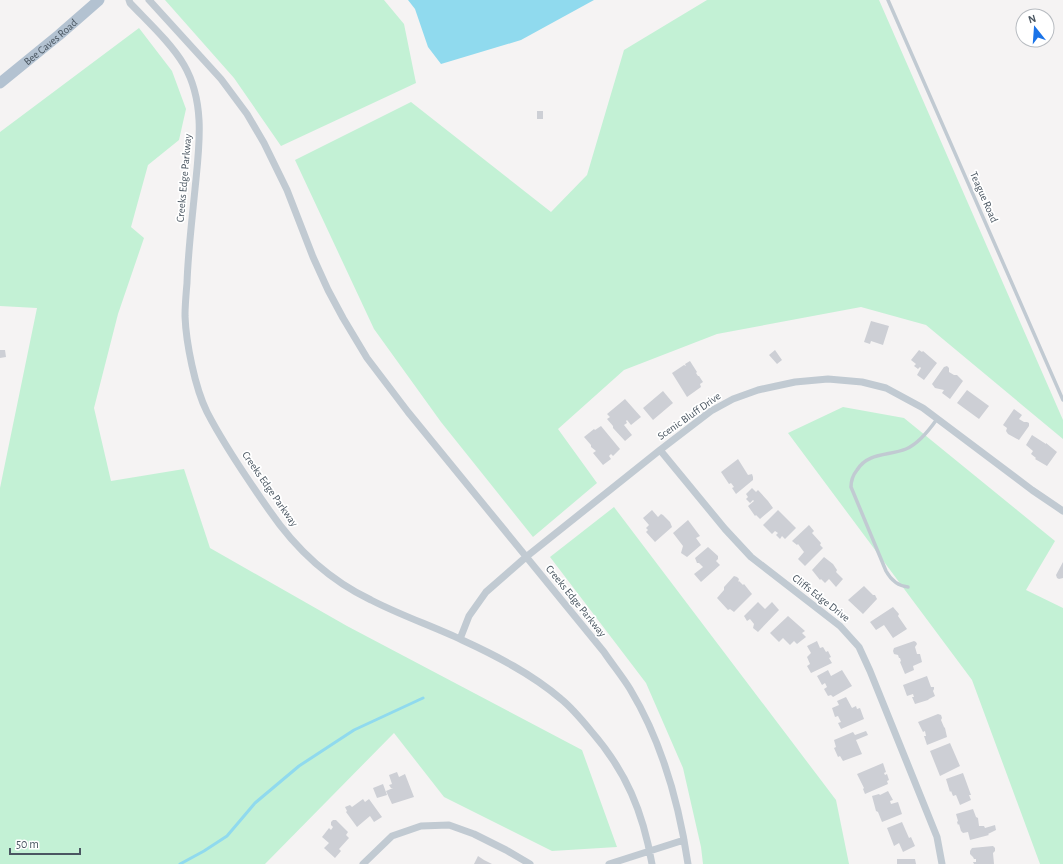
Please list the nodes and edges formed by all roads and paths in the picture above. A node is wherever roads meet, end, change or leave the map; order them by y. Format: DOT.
graph roads {
  1 [pos="99,0"];
  2 [pos="129,0"];
  3 [pos="149,0"];
  4 [pos="888,0"];
  5 [pos="0,83"];
  6 [pos="1063,400"];
  7 [pos="937,419"];
  8 [pos="660,450"];
  9 [pos="1063,511"];
  10 [pos="526,557"];
  11 [pos="908,586"];
  12 [pos="460,639"];
  13 [pos="684,840"];
  14 [pos="650,851"];
  15 [pos="363,864"];
  16 [pos="530,864"];
  17 [pos="609,864"];
  18 [pos="652,864"];
  19 [pos="688,864"];
  20 [pos="942,864"];
  1 -- 5 [label="main road, Bee Caves Road"];
  2 -- 12 [label="street, Creeks Edge Parkway"];
  3 -- 10 [label="street, Creeks Edge Parkway"];
  4 -- 6 [label="lane, Teague Road"];
  7 -- 8 [label="street, Scenic Bluff Drive"];
  7 -- 9 [label="street, Scenic Bluff Drive"];
  7 -- 11 [label="lane"];
  8 -- 10 [label="street, Scenic Bluff Drive"];
  8 -- 20 [label="street, Cliffs Edge Drive"];
  10 -- 12 [label="street, Scenic Bluff Drive"];
  10 -- 13 [label="street, Creeks Edge Parkway"];
  12 -- 14 [label="street, Creeks Edge Parkway"];
  13 -- 14 [label="street"];
  13 -- 19 [label="street, Creeks Edge Parkway"];
  14 -- 17 [label="street"];
  14 -- 18 [label="street, Creeks Edge Parkway"];
  15 -- 16 [label="street"];
}
